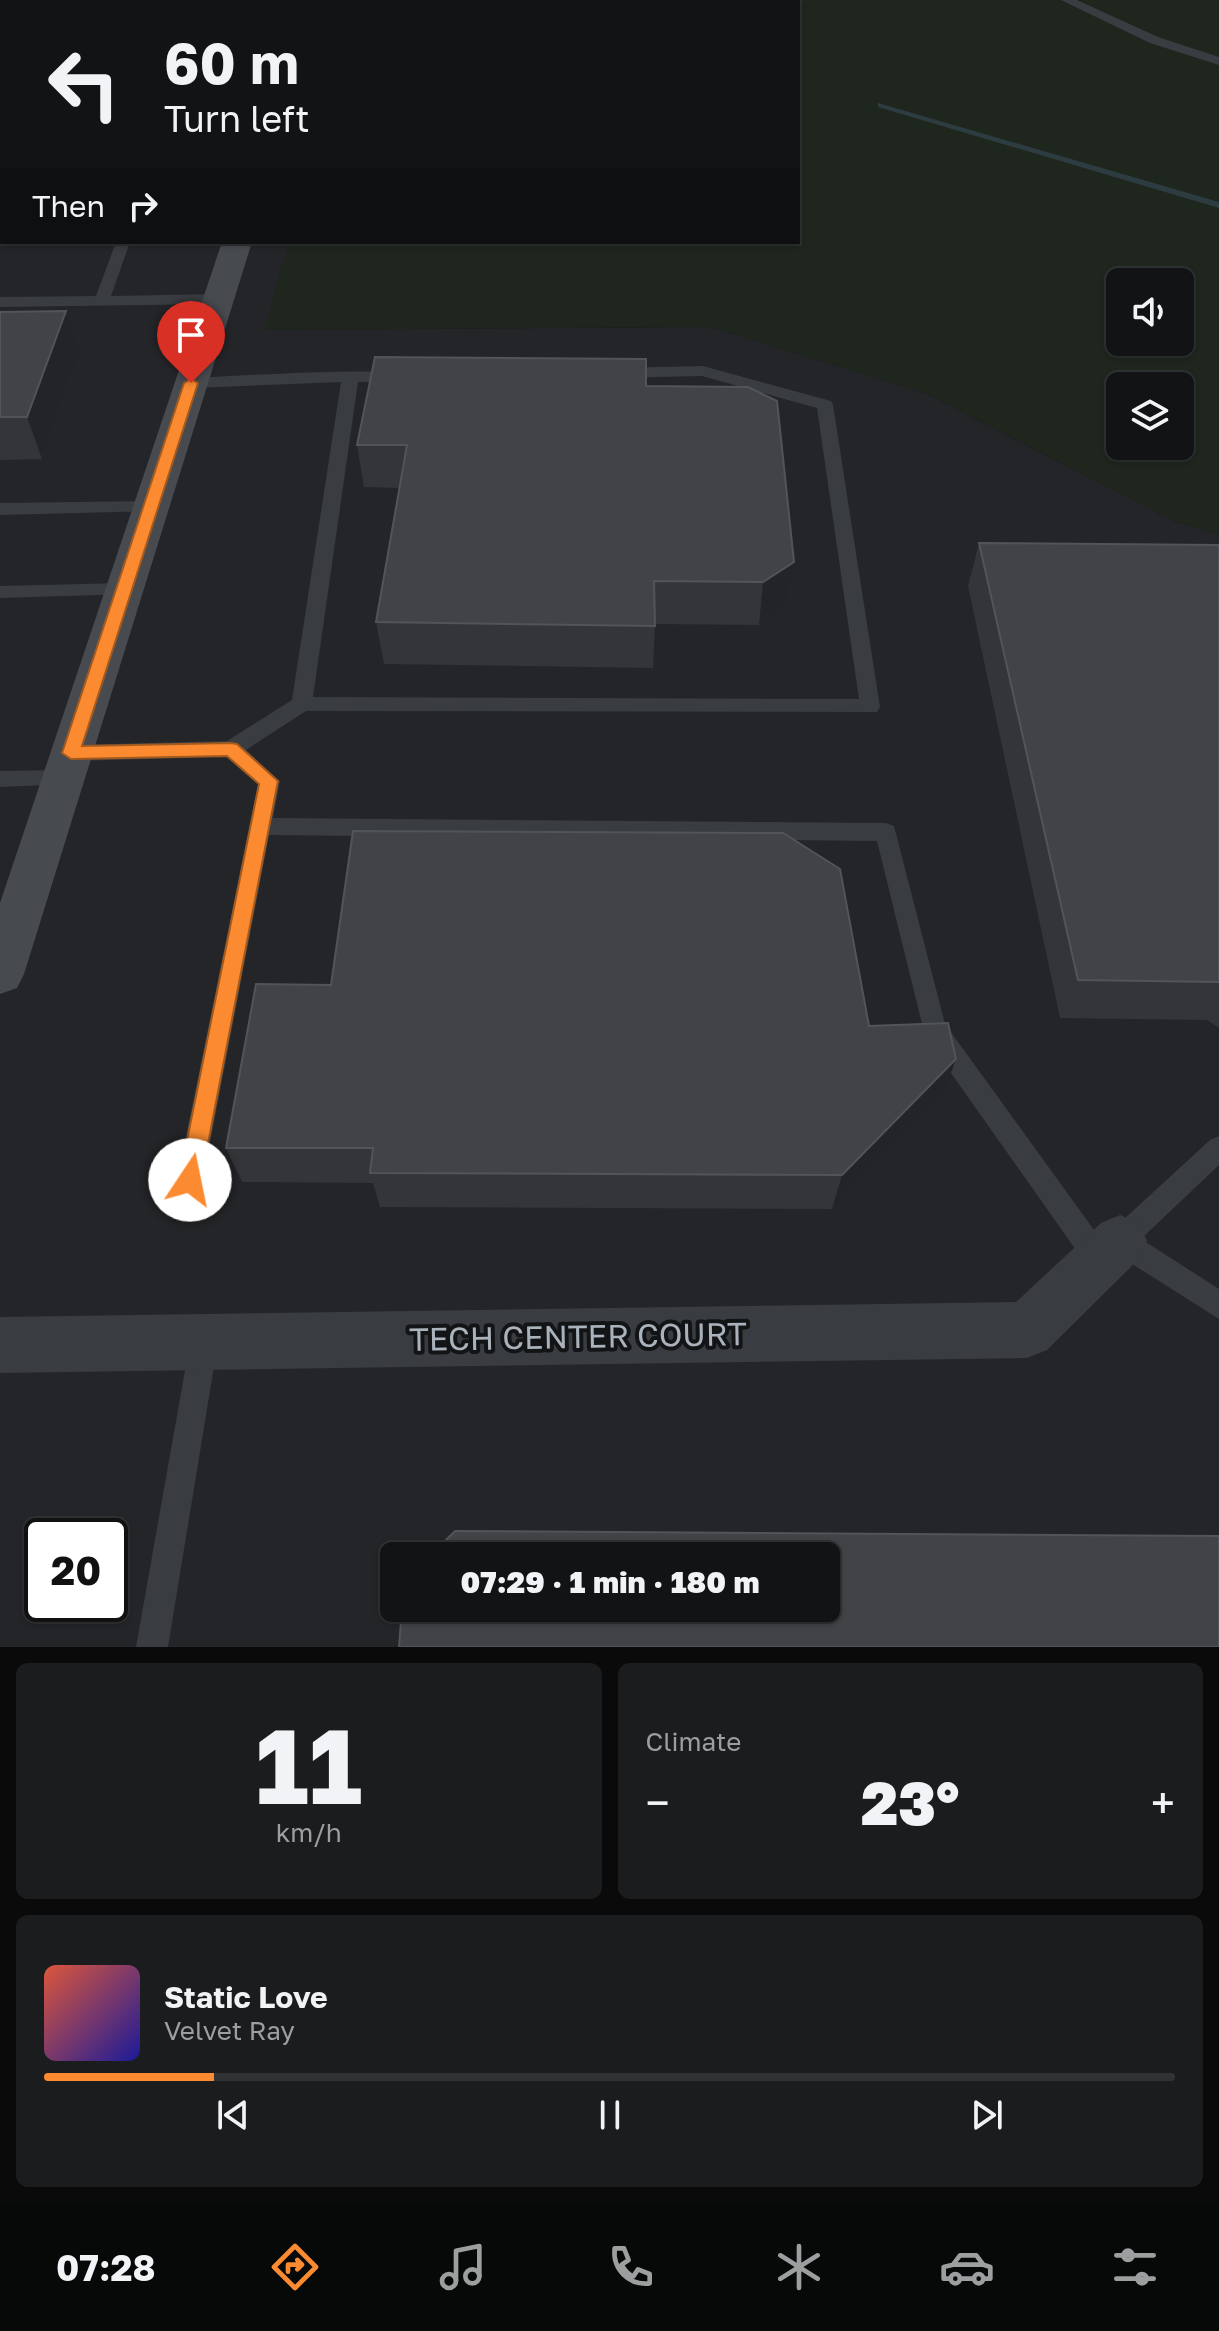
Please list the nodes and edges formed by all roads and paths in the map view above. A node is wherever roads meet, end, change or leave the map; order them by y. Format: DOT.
graph roads {
  1 [pos="1067,0"];
  2 [pos="1219,61"];
  3 [pos="122,244"];
  4 [pos="236,244"];
  5 [pos="218,299"];
  6 [pos="102,300"];
  7 [pos="0,302"];
  8 [pos="596,373"];
  9 [pos="427,375"];
  10 [pos="350,377"];
  11 [pos="191,383"];
  12 [pos="150,507"];
  13 [pos="0,509"];
  14 [pos="124,589"];
  15 [pos="0,592"];
  16 [pos="302,704"];
  17 [pos="231,749"];
  18 [pos="67,766"];
  19 [pos="0,779"];
  20 [pos="259,826"];
  21 [pos="0,974"];
  22 [pos="1219,1148"];
  23 [pos="190,1180"];
  24 [pos="1110,1251"];
  25 [pos="1219,1305"];
  26 [pos="204,1342"];
  27 [pos="0,1345"];
  28 [pos="152,1647"];
  1 -- 2 [label="lane"];
  3 -- 6 [label="lane"];
  4 -- 5 [label="main road"];
  5 -- 6 [label="lane"];
  5 -- 11 [label="main road"];
  6 -- 7 [label="lane"];
  8 -- 16 [label="lane"];
  9 -- 10 [label="lane"];
  10 -- 11 [label="lane"];
  10 -- 16 [label="lane"];
  11 -- 12 [label="main road"];
  12 -- 13 [label="lane"];
  12 -- 14 [label="main road"];
  14 -- 15 [label="lane"];
  14 -- 18 [label="main road"];
  16 -- 17 [label="lane"];
  17 -- 18 [label="lane"];
  17 -- 20 [label="lane"];
  18 -- 19 [label="lane"];
  18 -- 21 [label="main road"];
  20 -- 23 [label="lane"];
  20 -- 24 [label="lane"];
  22 -- 24 [label="lane"];
  24 -- 25 [label="lane"];
  24 -- 26 [label="street, TECH CENTER COURT"];
  26 -- 27 [label="street, TECH CENTER COURT"];
  26 -- 28 [label="lane"];
}
